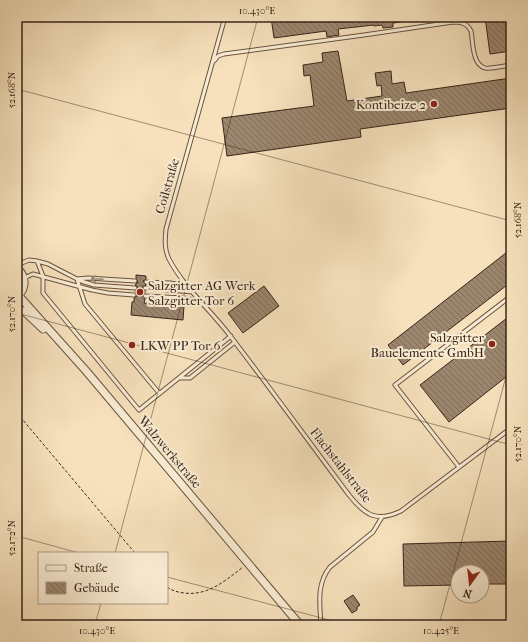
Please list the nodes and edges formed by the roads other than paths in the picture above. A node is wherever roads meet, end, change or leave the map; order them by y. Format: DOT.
graph roads {
  1 [pos="225,17"];
  2 [pos="511,65"];
  3 [pos="211,66"];
  4 [pos="37,260"];
  5 [pos="17,266"];
  6 [pos="43,276"];
  7 [pos="24,278"];
  8 [pos="77,279"];
  9 [pos="135,281"];
  10 [pos="146,282"];
  11 [pos="188,286"];
  12 [pos="78,287"];
  13 [pos="135,288"];
  14 [pos="146,288"];
  15 [pos="193,292"];
  16 [pos="134,294"];
  17 [pos="18,296"];
  18 [pos="145,296"];
  19 [pos="511,296"];
  20 [pos="202,302"];
  21 [pos="17,310"];
  22 [pos="230,336"];
  23 [pos="235,342"];
  24 [pos="69,351"];
  25 [pos="179,378"];
  26 [pos="159,393"];
  27 [pos="511,428"];
  28 [pos="459,468"];
  29 [pos="382,517"];
  30 [pos="300,625"];
  31 [pos="321,625"];
  1 -- 3 [label="lane, Coilstraße"];
  2 -- 3 [label="lane"];
  3 -- 11 [label="lane, Coilstraße"];
  4 -- 5 [label="lane"];
  4 -- 6 [label="lane"];
  4 -- 8 [label="lane"];
  5 -- 7 [label="street"];
  6 -- 7 [label="lane"];
  6 -- 12 [label="lane"];
  6 -- 26 [label="lane"];
  7 -- 17 [label="street"];
  9 -- 8 [label="lane, one-way"];
  8 -- 12 [label="lane"];
  8 -- 13 [label="lane"];
  10 -- 11 [label="lane"];
  11 -- 15 [label="lane, Coilstraße"];
  12 -- 16 [label="lane"];
  12 -- 26 [label="lane"];
  14 -- 15 [label="lane"];
  15 -- 20 [label="lane, Coilstraße"];
  17 -- 24 [label="street, Walzwerkstraße"];
  18 -- 20 [label="lane"];
  19 -- 28 [label="lane"];
  20 -- 22 [label="lane, Flachstahlstraße"];
  21 -- 24 [label="street"];
  22 -- 23 [label="lane, Flachstahlstraße"];
  22 -- 25 [label="lane"];
  23 -- 25 [label="lane"];
  23 -- 29 [label="lane, Flachstahlstraße"];
  24 -- 30 [label="street, Walzwerkstraße"];
  25 -- 26 [label="lane"];
  27 -- 28 [label="lane"];
  28 -- 29 [label="lane"];
  29 -- 31 [label="lane"];
}
